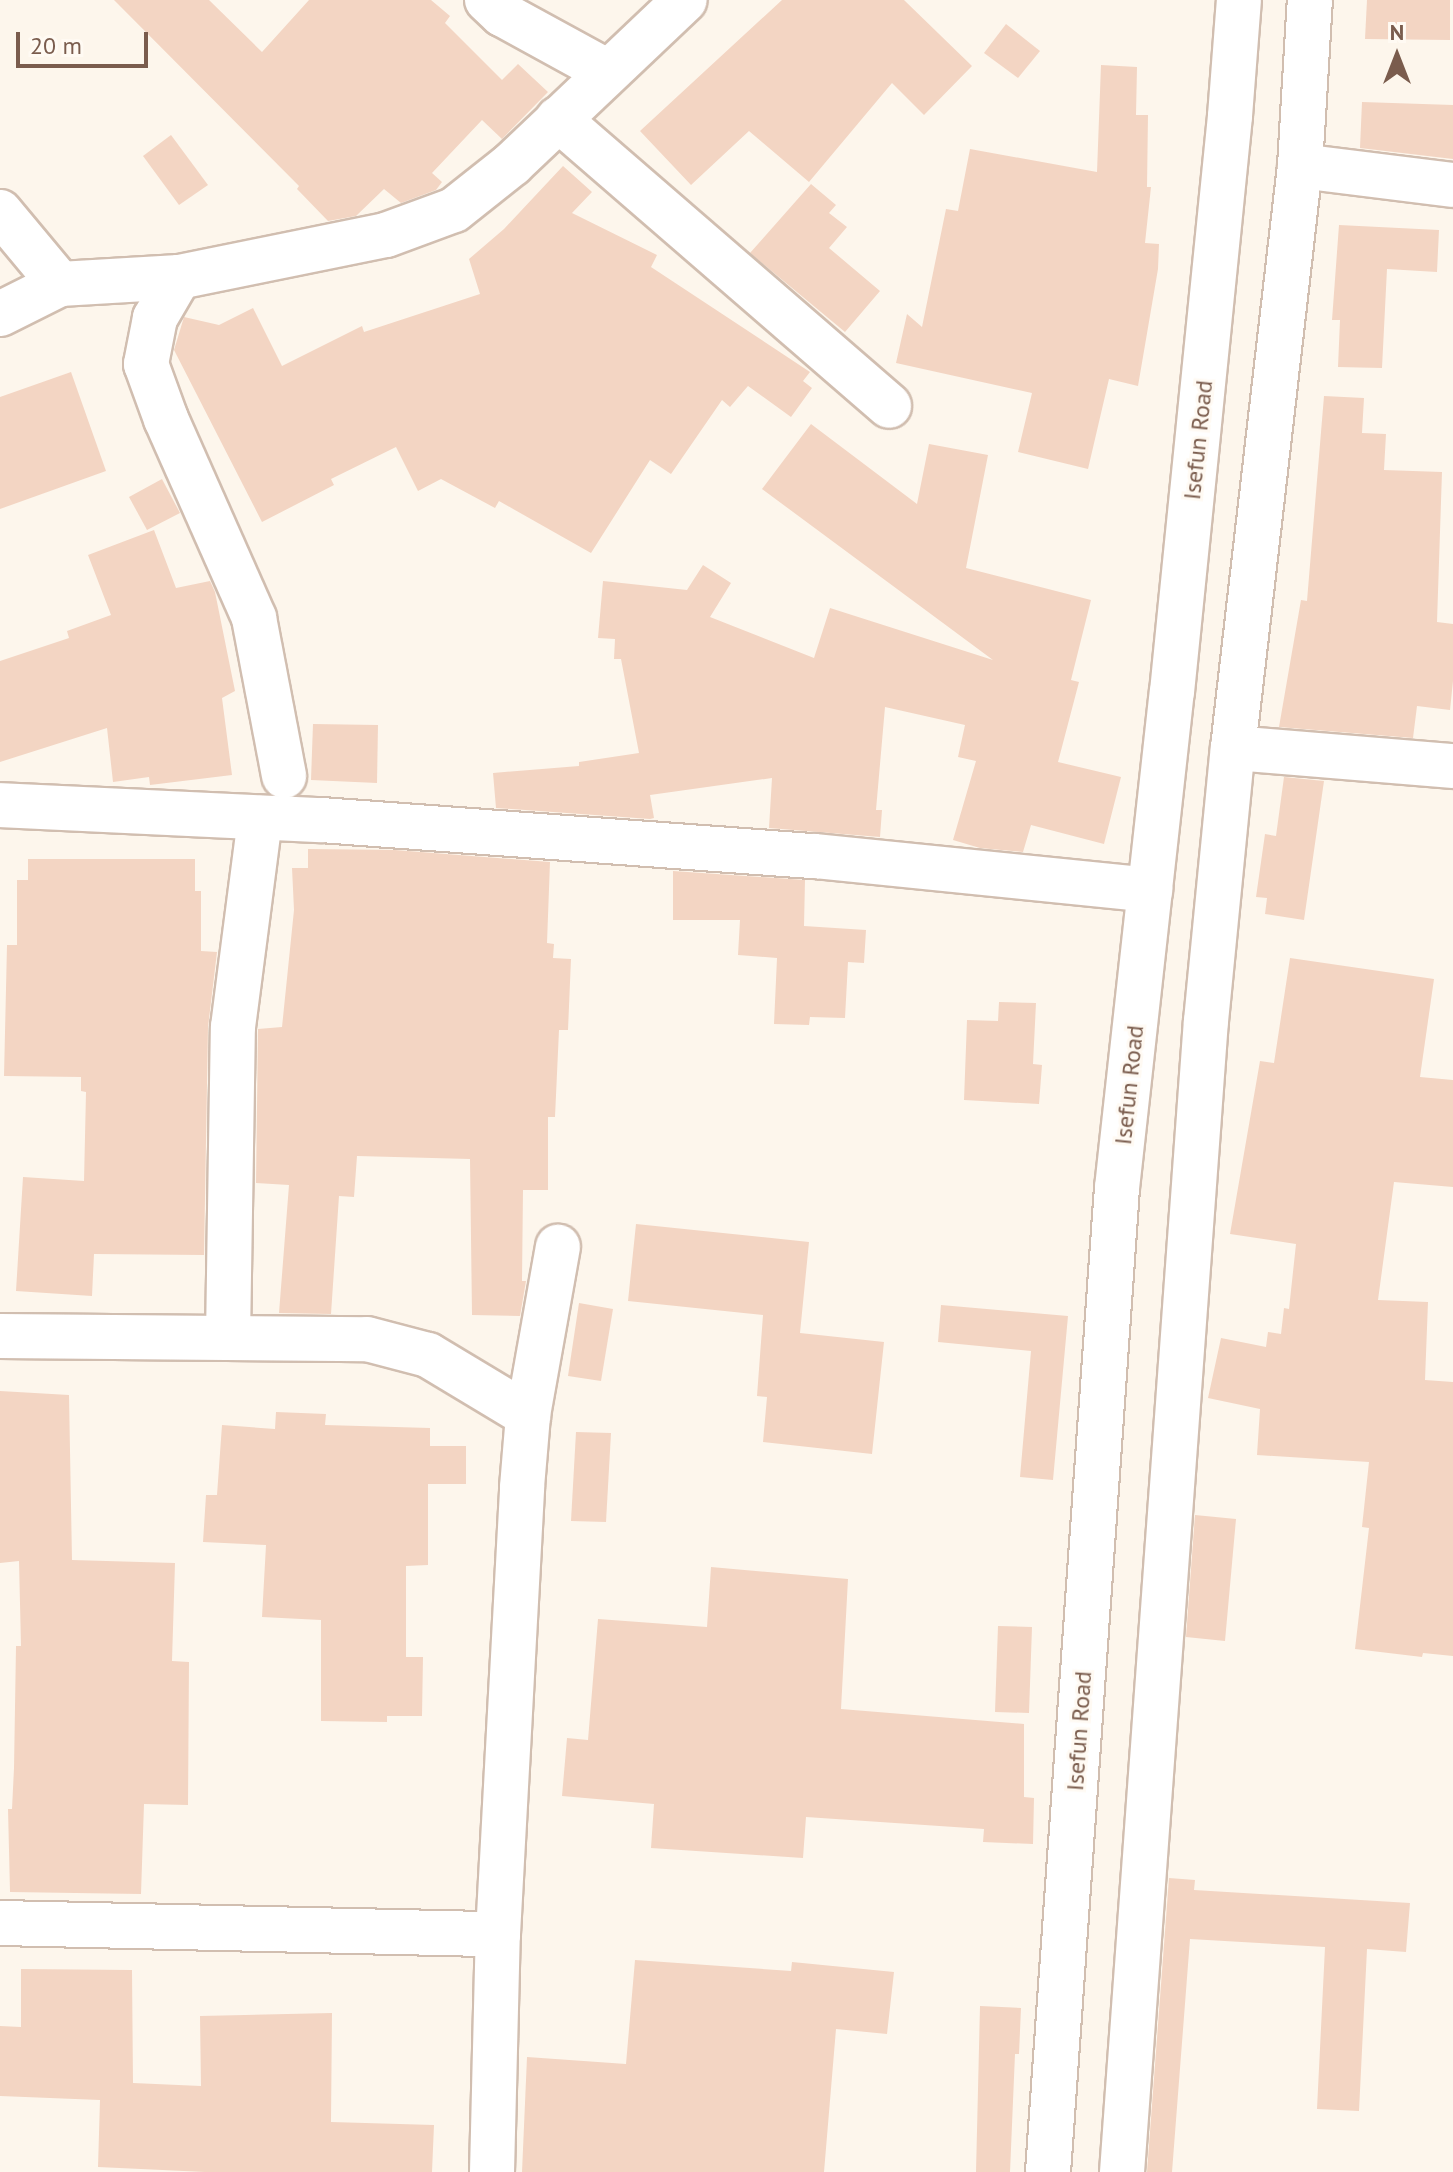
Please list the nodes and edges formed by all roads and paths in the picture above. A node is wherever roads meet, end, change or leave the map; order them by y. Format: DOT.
graph roads {
  1 [pos="487,0"];
  2 [pos="685,0"];
  3 [pos="1239,0"];
  4 [pos="1310,0"];
  5 [pos="606,71"];
  6 [pos="558,119"];
  7 [pos="1300,166"];
  8 [pos="1453,185"];
  9 [pos="0,212"];
  10 [pos="179,277"];
  11 [pos="60,284"];
  12 [pos="0,314"];
  13 [pos="889,406"];
  14 [pos="1233,748"];
  15 [pos="1453,766"];
  16 [pos="284,776"];
  17 [pos="0,805"];
  18 [pos="260,818"];
  19 [pos="1150,890"];
  20 [pos="558,1247"];
  21 [pos="0,1336"];
  22 [pos="228,1338"];
  23 [pos="528,1415"];
  24 [pos="0,1923"];
  25 [pos="498,1934"];
  26 [pos="492,2172"];
  27 [pos="1048,2172"];
  28 [pos="1122,2172"];
  1 -- 5 [label="street"];
  2 -- 5 [label="street"];
  3 -- 19 [label="street, Isefun Road"];
  4 -- 7 [label="street"];
  5 -- 6 [label="street"];
  6 -- 10 [label="street"];
  6 -- 13 [label="street"];
  7 -- 8 [label="street"];
  7 -- 14 [label="street"];
  9 -- 11 [label="street"];
  10 -- 11 [label="street"];
  10 -- 16 [label="street"];
  11 -- 12 [label="street"];
  14 -- 15 [label="street"];
  14 -- 28 [label="street"];
  17 -- 18 [label="street"];
  18 -- 19 [label="street"];
  18 -- 22 [label="street"];
  19 -- 27 [label="street, Isefun Road"];
  20 -- 23 [label="street"];
  21 -- 22 [label="street"];
  22 -- 23 [label="street"];
  23 -- 25 [label="street"];
  24 -- 25 [label="street"];
  25 -- 26 [label="street"];
}
